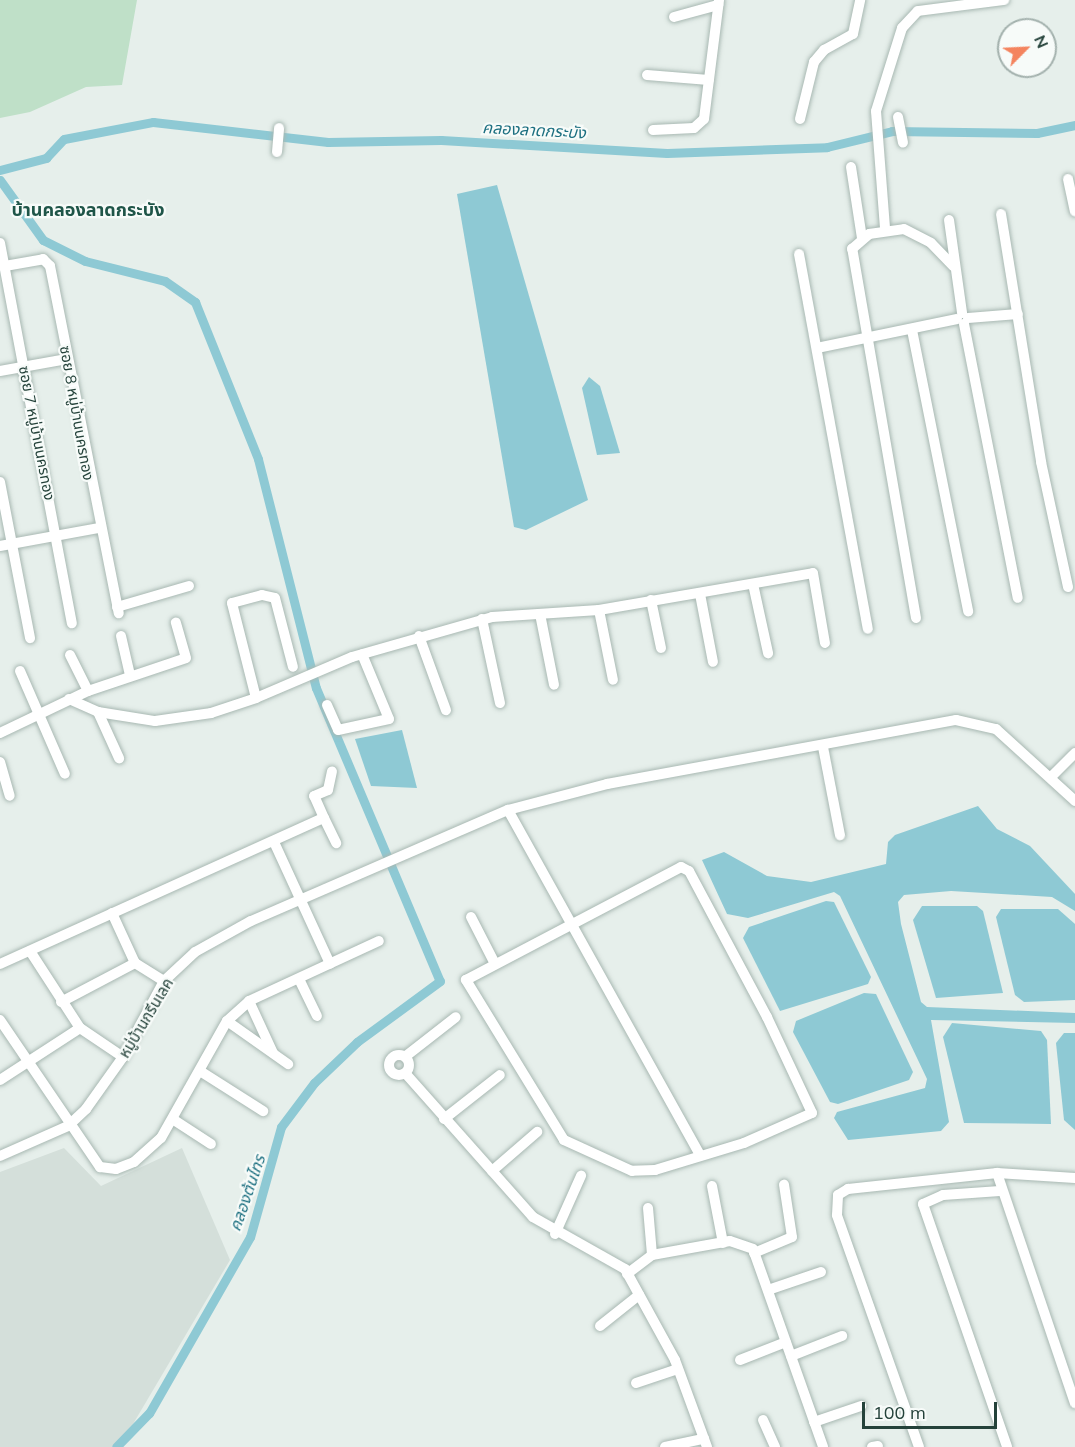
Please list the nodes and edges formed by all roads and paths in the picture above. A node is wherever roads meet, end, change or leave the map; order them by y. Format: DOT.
graph roads {
  1 [pos="860,0"];
  2 [pos="1004,0"];
  3 [pos="719,3"];
  4 [pos="674,17"];
  5 [pos="647,75"];
  6 [pos="709,80"];
  7 [pos="800,119"];
  8 [pos="899,119"];
  9 [pos="279,128"];
  10 [pos="653,130"];
  11 [pos="903,142"];
  12 [pos="277,152"];
  13 [pos="851,167"];
  14 [pos="1068,179"];
  15 [pos="1075,211"];
  16 [pos="1001,214"];
  17 [pos="949,220"];
  18 [pos="885,228"];
  19 [pos="862,238"];
  20 [pos="0,243"];
  21 [pos="799,254"];
  22 [pos="5,266"];
  23 [pos="953,266"];
  24 [pos="1018,315"];
  25 [pos="962,318"];
  26 [pos="912,330"];
  27 [pos="868,339"];
  28 [pos="817,348"];
  29 [pos="68,359"];
  30 [pos="24,367"];
  31 [pos="0,371"];
  32 [pos="0,482"];
  33 [pos="99,528"];
  34 [pos="57,538"];
  35 [pos="6,545"];
  36 [pos="753,584"];
  37 [pos="189,586"];
  38 [pos="1068,587"];
  39 [pos="700,594"];
  40 [pos="1018,598"];
  41 [pos="651,600"];
  42 [pos="599,609"];
  43 [pos="968,611"];
  44 [pos="540,614"];
  45 [pos="916,618"];
  46 [pos="482,620"];
  47 [pos="176,621"];
  48 [pos="72,623"];
  49 [pos="868,629"];
  50 [pos="121,636"];
  51 [pos="419,636"];
  52 [pos="30,638"];
  53 [pos="825,643"];
  54 [pos="661,648"];
  55 [pos="768,653"];
  56 [pos="70,655"];
  57 [pos="357,656"];
  58 [pos="713,662"];
  59 [pos="293,667"];
  60 [pos="20,671"];
  61 [pos="130,674"];
  62 [pos="613,680"];
  63 [pos="554,685"];
  64 [pos="88,691"];
  65 [pos="256,698"];
  66 [pos="69,699"];
  67 [pos="500,703"];
  68 [pos="327,705"];
  69 [pos="446,710"];
  70 [pos="41,712"];
  71 [pos="98,712"];
  72 [pos="0,733"];
  73 [pos="824,747"];
  74 [pos="1075,753"];
  75 [pos="119,758"];
  76 [pos="0,762"];
  77 [pos="332,771"];
  78 [pos="65,774"];
  79 [pos="1051,777"];
  80 [pos="10,796"];
  81 [pos="1075,801"];
  82 [pos="508,810"];
  83 [pos="324,818"];
  84 [pos="840,835"];
  85 [pos="274,842"];
  86 [pos="336,843"];
  87 [pos="300,902"];
  88 [pos="112,913"];
  89 [pos="471,917"];
  90 [pos="571,922"];
  91 [pos="379,941"];
  92 [pos="30,951"];
  93 [pos="494,962"];
  94 [pos="135,963"];
  95 [pos="0,964"];
  96 [pos="330,964"];
  97 [pos="299,979"];
  98 [pos="164,981"];
  99 [pos="249,1001"];
  100 [pos="61,1002"];
  101 [pos="317,1016"];
  102 [pos="456,1017"];
  103 [pos="0,1020"];
  104 [pos="227,1021"];
  105 [pos="80,1028"];
  106 [pos="273,1053"];
  107 [pos="406,1056"];
  108 [pos="123,1057"];
  109 [pos="29,1062"];
  110 [pos="288,1064"];
  111 [pos="200,1071"];
  112 [pos="406,1074"];
  113 [pos="500,1075"];
  114 [pos="0,1080"];
  115 [pos="263,1111"];
  116 [pos="444,1119"];
  117 [pos="174,1120"];
  118 [pos="68,1126"];
  119 [pos="537,1132"];
  120 [pos="211,1144"];
  121 [pos="699,1152"];
  122 [pos="0,1156"];
  123 [pos="492,1171"];
  124 [pos="997,1173"];
  125 [pos="581,1176"];
  126 [pos="1075,1178"];
  127 [pos="784,1185"];
  128 [pos="712,1186"];
  129 [pos="1000,1191"];
  130 [pos="648,1208"];
  131 [pos="555,1234"];
  132 [pos="723,1243"];
  133 [pos="754,1253"];
  134 [pos="652,1255"];
  135 [pos="821,1272"];
  136 [pos="627,1274"];
  137 [pos="768,1290"];
  138 [pos="639,1295"];
  139 [pos="600,1326"];
  140 [pos="842,1336"];
  141 [pos="786,1342"];
  142 [pos="791,1356"];
  143 [pos="740,1360"];
  144 [pos="678,1369"];
  145 [pos="636,1383"];
  146 [pos="1075,1403"];
  147 [pos="861,1406"];
  148 [pos="763,1420"];
  149 [pos="814,1422"];
  150 [pos="705,1443"];
  151 [pos="665,1447"];
  152 [pos="775,1447"];
  153 [pos="823,1447"];
  154 [pos="919,1447"];
  155 [pos="1007,1447"];
  1 -- 7 [label="street"];
  2 -- 18 [label="street"];
  3 -- 4 [label="street"];
  3 -- 6 [label="street"];
  5 -- 6 [label="street"];
  6 -- 10 [label="street"];
  8 -- 11 [label="street"];
  9 -- 12 [label="street"];
  13 -- 19 [label="street"];
  14 -- 15 [label="street"];
  16 -- 24 [label="street"];
  17 -- 23 [label="street"];
  18 -- 19 [label="street"];
  18 -- 23 [label="street"];
  19 -- 27 [label="street"];
  20 -- 22 [label="street, ซอย 7 หมู่บ้านนครทอง"];
  21 -- 28 [label="street"];
  22 -- 29 [label="street, ซอย 8 หมู่บ้านนครทอง"];
  22 -- 30 [label="street, ซอย 7 หมู่บ้านนครทอง"];
  23 -- 25 [label="street"];
  24 -- 25 [label="street"];
  24 -- 38 [label="street"];
  25 -- 26 [label="street"];
  25 -- 40 [label="street"];
  26 -- 27 [label="street"];
  26 -- 43 [label="street"];
  27 -- 28 [label="street"];
  27 -- 45 [label="street"];
  28 -- 49 [label="street"];
  29 -- 30 [label="street"];
  29 -- 33 [label="street, ซอย 8 หมู่บ้านนครทอง"];
  30 -- 31 [label="street"];
  30 -- 34 [label="street, ซอย 7 หมู่บ้านนครทอง"];
  32 -- 35 [label="street"];
  33 -- 34 [label="street"];
  33 -- 37 [label="street, ซอย 8 หมู่บ้านนครทอง"];
  34 -- 35 [label="street"];
  34 -- 48 [label="street, ซอย 7 หมู่บ้านนครทอง"];
  35 -- 52 [label="street"];
  36 -- 39 [label="street"];
  36 -- 53 [label="street"];
  36 -- 55 [label="street"];
  39 -- 41 [label="street"];
  39 -- 58 [label="street"];
  41 -- 42 [label="street"];
  41 -- 54 [label="street"];
  42 -- 44 [label="street"];
  42 -- 62 [label="street"];
  44 -- 46 [label="street"];
  44 -- 63 [label="street"];
  46 -- 51 [label="street"];
  46 -- 67 [label="street"];
  47 -- 61 [label="street"];
  50 -- 61 [label="street"];
  51 -- 57 [label="street"];
  51 -- 69 [label="street"];
  56 -- 64 [label="street"];
  57 -- 65 [label="street"];
  57 -- 68 [label="street"];
  59 -- 65 [label="street"];
  60 -- 70 [label="street"];
  61 -- 64 [label="street"];
  64 -- 66 [label="street"];
  65 -- 71 [label="street"];
  66 -- 70 [label="street"];
  66 -- 71 [label="street"];
  70 -- 72 [label="street"];
  70 -- 78 [label="street"];
  71 -- 75 [label="street"];
  73 -- 79 [label="street, หมู่บ้านกรีนเลค"];
  73 -- 82 [label="street, หมู่บ้านกรีนเลค"];
  73 -- 84 [label="street"];
  74 -- 79 [label="street"];
  76 -- 80 [label="street"];
  77 -- 83 [label="street"];
  79 -- 81 [label="street, หมู่บ้านกรีนเลค"];
  82 -- 87 [label="street, หมู่บ้านกรีนเลค"];
  82 -- 90 [label="street"];
  83 -- 85 [label="street"];
  83 -- 86 [label="street"];
  85 -- 87 [label="street"];
  85 -- 88 [label="street"];
  87 -- 96 [label="street"];
  87 -- 98 [label="street, หมู่บ้านกรีนเลค"];
  88 -- 92 [label="street"];
  88 -- 94 [label="street"];
  89 -- 93 [label="street"];
  90 -- 93 [label="street"];
  90 -- 121 [label="street"];
  90 -- 121 [label="street"];
  91 -- 96 [label="street"];
  92 -- 95 [label="street"];
  92 -- 100 [label="street"];
  93 -- 121 [label="street"];
  94 -- 98 [label="street"];
  94 -- 100 [label="street"];
  96 -- 97 [label="street"];
  97 -- 99 [label="street"];
  97 -- 101 [label="street"];
  98 -- 108 [label="street, หมู่บ้านกรีนเลค"];
  99 -- 104 [label="street"];
  99 -- 106 [label="street"];
  100 -- 105 [label="street"];
  102 -- 107 [label="street"];
  103 -- 109 [label="street"];
  104 -- 106 [label="street"];
  104 -- 111 [label="street"];
  105 -- 108 [label="street"];
  105 -- 109 [label="street"];
  106 -- 110 [label="street"];
  107 -- 112 [label="street"];
  107 -- 112 [label="street"];
  108 -- 118 [label="street, หมู่บ้านกรีนเลค"];
  109 -- 114 [label="street"];
  109 -- 118 [label="street"];
  111 -- 115 [label="street"];
  111 -- 117 [label="street"];
  112 -- 116 [label="street"];
  113 -- 116 [label="street"];
  116 -- 123 [label="street"];
  117 -- 118 [label="street"];
  117 -- 120 [label="street"];
  118 -- 122 [label="street, หมู่บ้านกรีนเลค"];
  119 -- 123 [label="street"];
  123 -- 131 [label="street"];
  124 -- 126 [label="street"];
  124 -- 129 [label="street"];
  124 -- 154 [label="street"];
  125 -- 131 [label="street"];
  127 -- 133 [label="street"];
  128 -- 132 [label="street"];
  129 -- 146 [label="street"];
  129 -- 155 [label="street"];
  130 -- 134 [label="street"];
  131 -- 136 [label="street"];
  132 -- 133 [label="street"];
  132 -- 134 [label="street"];
  133 -- 137 [label="street"];
  134 -- 136 [label="street"];
  135 -- 137 [label="street"];
  136 -- 138 [label="street"];
  137 -- 141 [label="street"];
  138 -- 139 [label="street"];
  138 -- 144 [label="street"];
  140 -- 142 [label="street"];
  141 -- 142 [label="street"];
  141 -- 143 [label="street"];
  142 -- 149 [label="street"];
  144 -- 145 [label="street"];
  144 -- 150 [label="street"];
  147 -- 149 [label="street"];
  148 -- 152 [label="street"];
  149 -- 153 [label="street"];
  150 -- 151 [label="street"];
}
